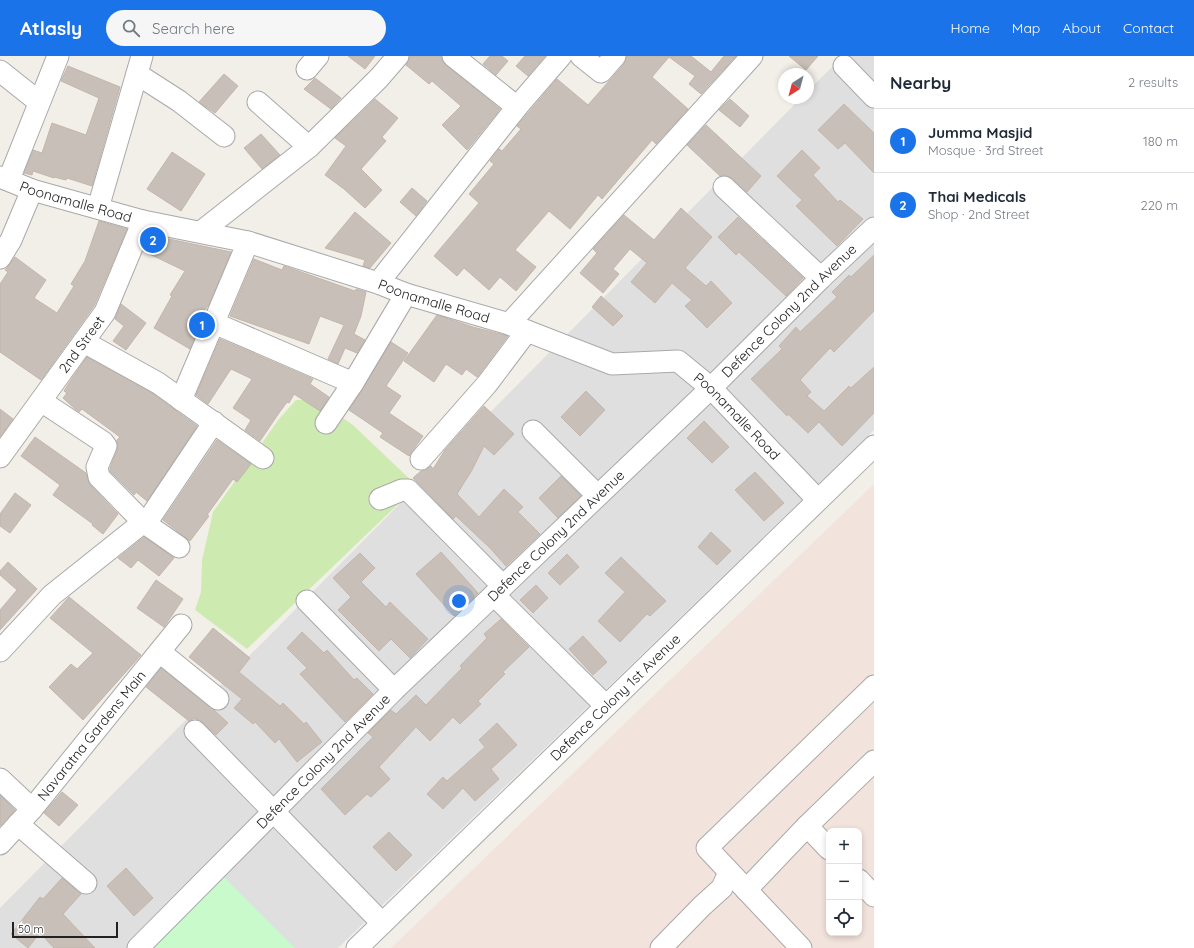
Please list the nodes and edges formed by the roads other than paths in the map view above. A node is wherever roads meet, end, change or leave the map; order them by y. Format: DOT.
graph roads {
  1 [pos="58,56"];
  2 [pos="398,56"];
  3 [pos="454,56"];
  4 [pos="561,56"];
  5 [pos="581,56"];
  6 [pos="615,56"];
  7 [pos="752,56"];
  8 [pos="140,65"];
  9 [pos="844,66"];
  10 [pos="0,71"];
  11 [pos="874,97"];
  12 [pos="39,102"];
  13 [pos="258,102"];
  14 [pos="517,107"];
  15 [pos="224,136"];
  16 [pos="309,147"];
  17 [pos="4,178"];
  18 [pos="724,187"];
  19 [pos="32,190"];
  20 [pos="98,208"];
  21 [pos="143,220"];
  22 [pos="874,228"];
  23 [pos="202,231"];
  24 [pos="248,242"];
  25 [pos="0,258"];
  26 [pos="820,278"];
  27 [pos="378,282"];
  28 [pos="406,294"];
  29 [pos="214,323"];
  30 [pos="518,328"];
  31 [pos="84,342"];
  32 [pos="353,383"];
  33 [pos="711,388"];
  34 [pos="181,400"];
  35 [pos="41,401"];
  36 [pos="214,422"];
  37 [pos="326,423"];
  38 [pos="533,431"];
  39 [pos="874,446"];
  40 [pos="0,457"];
  41 [pos="263,458"];
  42 [pos="421,459"];
  43 [pos="597,494"];
  44 [pos="380,499"];
  45 [pos="817,499"];
  46 [pos="143,522"];
  47 [pos="179,547"];
  48 [pos="498,590"];
  49 [pos="307,601"];
  50 [pos="181,625"];
  51 [pos="0,651"];
  52 [pos="160,652"];
  53 [pos="874,686"];
  54 [pos="394,690"];
  55 [pos="218,699"];
  56 [pos="606,706"];
  57 [pos="195,731"];
  58 [pos="874,761"];
  59 [pos="0,779"];
  60 [pos="274,811"];
  61 [pos="25,817"];
  62 [pos="807,826"];
  63 [pos="0,844"];
  64 [pos="826,846"];
  65 [pos="729,872"];
  66 [pos="86,883"];
  67 [pos="862,883"];
  68 [pos="746,890"];
  69 [pos="874,896"];
  70 [pos="382,924"];
  71 [pos="138,948"];
  72 [pos="357,948"];
  73 [pos="661,948"];
  74 [pos="801,948"];
  1 -- 12 [label="street"];
  2 -- 16 [label="street"];
  3 -- 14 [label="street"];
  4 -- 14 [label="street"];
  5 -- 6 [label="street"];
  7 -- 30 [label="street"];
  8 -- 15 [label="street"];
  8 -- 20 [label="street"];
  9 -- 11 [label="street"];
  10 -- 12 [label="street"];
  12 -- 17 [label="street"];
  13 -- 16 [label="street"];
  14 -- 27 [label="street"];
  16 -- 23 [label="street"];
  17 -- 19 [label="street, Poonamalle Road"];
  18 -- 26 [label="street"];
  19 -- 20 [label="street, Poonamalle Road"];
  19 -- 25 [label="street"];
  20 -- 21 [label="street, Poonamalle Road"];
  21 -- 23 [label="street, Poonamalle Road"];
  21 -- 31 [label="street, 2nd Street"];
  22 -- 26 [label="street, Defence Colony 2nd Avenue"];
  23 -- 24 [label="street, Poonamalle Road"];
  24 -- 27 [label="street, Poonamalle Road"];
  24 -- 29 [label="street"];
  26 -- 33 [label="street, Defence Colony 2nd Avenue"];
  27 -- 28 [label="street, Poonamalle Road"];
  28 -- 30 [label="street, Poonamalle Road"];
  28 -- 32 [label="street"];
  29 -- 32 [label="street"];
  29 -- 34 [label="street"];
  30 -- 33 [label="street, Poonamalle Road"];
  30 -- 42 [label="street"];
  31 -- 34 [label="street"];
  31 -- 35 [label="street, 2nd Street"];
  32 -- 37 [label="street"];
  33 -- 43 [label="street, Defence Colony 2nd Avenue"];
  33 -- 45 [label="street, Poonamalle Road"];
  34 -- 36 [label="street"];
  35 -- 40 [label="street, 2nd Street"];
  35 -- 46 [label="street"];
  36 -- 41 [label="street"];
  36 -- 46 [label="street"];
  38 -- 43 [label="street"];
  39 -- 45 [label="street, Defence Colony 1st Avenue"];
  43 -- 48 [label="street, Defence Colony 2nd Avenue"];
  44 -- 48 [label="street"];
  45 -- 56 [label="street, Defence Colony 1st Avenue"];
  46 -- 47 [label="street"];
  46 -- 51 [label="street"];
  48 -- 54 [label="street, Defence Colony 2nd Avenue"];
  48 -- 56 [label="street"];
  49 -- 54 [label="street"];
  50 -- 52 [label="street, Navaratna Gardens Main"];
  52 -- 55 [label="street"];
  52 -- 61 [label="street, Navaratna Gardens Main"];
  53 -- 65 [label="street"];
  54 -- 60 [label="street, Defence Colony 2nd Avenue"];
  56 -- 70 [label="street, Defence Colony 1st Avenue"];
  57 -- 60 [label="street"];
  58 -- 62 [label="street"];
  59 -- 61 [label="street"];
  60 -- 70 [label="street"];
  60 -- 71 [label="street, Defence Colony 2nd Avenue"];
  61 -- 63 [label="street, Navaratna Gardens Main"];
  61 -- 66 [label="street"];
  62 -- 64 [label="street"];
  62 -- 68 [label="street"];
  65 -- 68 [label="street"];
  65 -- 73 [label="street"];
  67 -- 69 [label="street"];
  68 -- 74 [label="street"];
  70 -- 72 [label="street, Defence Colony 1st Avenue"];
}
